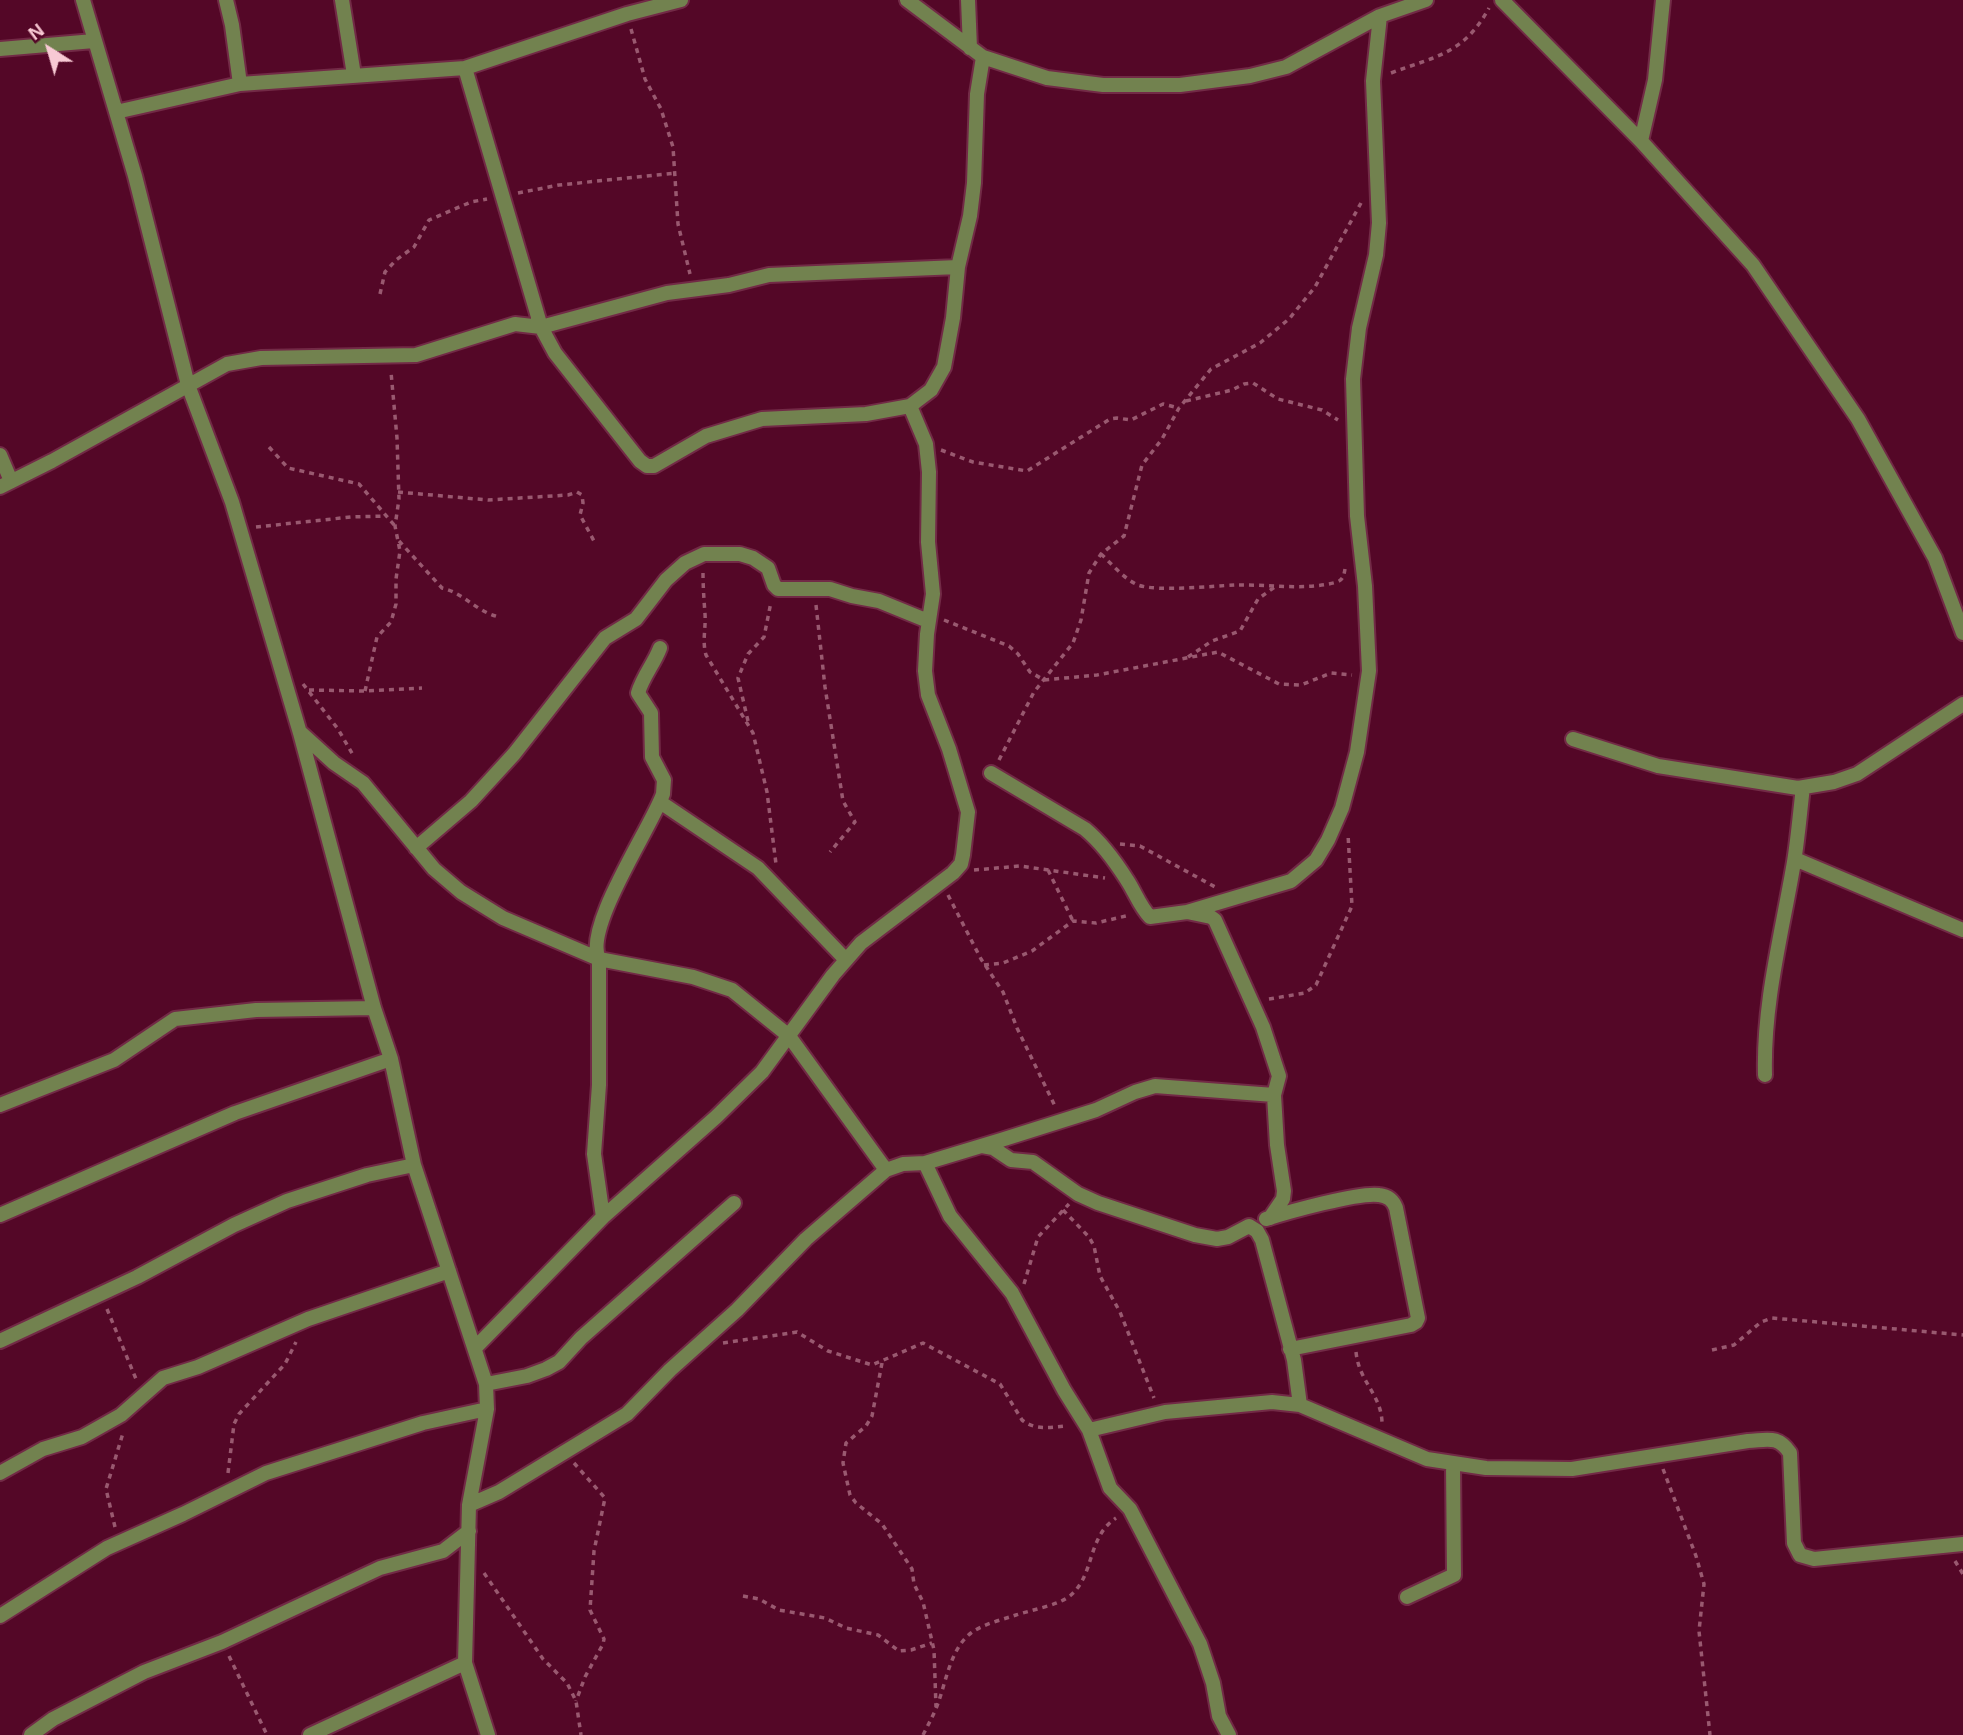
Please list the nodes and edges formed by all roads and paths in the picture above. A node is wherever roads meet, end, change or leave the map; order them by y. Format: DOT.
graph roads {
  1 [pos="83,0"];
  2 [pos="226,0"];
  3 [pos="342,0"];
  4 [pos="681,0"];
  5 [pos="907,0"];
  6 [pos="968,0"];
  7 [pos="1426,0"];
  8 [pos="1493,0"];
  9 [pos="1502,0"];
  10 [pos="1663,0"];
  11 [pos="627,14"];
  12 [pos="1380,16"];
  13 [pos="94,41"];
  14 [pos="970,48"];
  15 [pos="0,49"];
  16 [pos="983,57"];
  17 [pos="465,68"];
  18 [pos="354,75"];
  19 [pos="1373,81"];
  20 [pos="240,84"];
  21 [pos="116,112"];
  22 [pos="1641,141"];
  23 [pos="676,173"];
  24 [pos="1377,174"];
  25 [pos="502,197"];
  26 [pos="958,267"];
  27 [pos="693,289"];
  28 [pos="380,293"];
  29 [pos="541,327"];
  30 [pos="389,356"];
  31 [pos="188,385"];
  32 [pos="1185,401"];
  33 [pos="910,406"];
  34 [pos="1179,408"];
  35 [pos="1354,431"];
  36 [pos="926,444"];
  37 [pos="269,447"];
  38 [pos="0,455"];
  39 [pos="6,484"];
  40 [pos="398,492"];
  41 [pos="386,516"];
  42 [pos="395,526"];
  43 [pos="239,528"];
  44 [pos="398,539"];
  45 [pos="594,541"];
  46 [pos="704,554"];
  47 [pos="1101,554"];
  48 [pos="1346,566"];
  49 [pos="774,585"];
  50 [pos="1277,585"];
  51 [pos="814,589"];
  52 [pos="499,617"];
  53 [pos="929,617"];
  54 [pos="1963,633"];
  55 [pos="660,648"];
  56 [pos="278,657"];
  57 [pos="1186,658"];
  58 [pos="1368,676"];
  59 [pos="1044,680"];
  60 [pos="422,688"];
  61 [pos="309,690"];
  62 [pos="365,691"];
  63 [pos="1963,704"];
  64 [pos="749,727"];
  65 [pos="300,733"];
  66 [pos="1573,739"];
  67 [pos="991,773"];
  68 [pos="363,783"];
  69 [pos="1803,787"];
  70 [pos="660,802"];
  71 [pos="1342,808"];
  72 [pos="1101,844"];
  73 [pos="416,848"];
  74 [pos="830,852"];
  75 [pos="1795,859"];
  76 [pos="1048,869"];
  77 [pos="1125,877"];
  78 [pos="947,878"];
  79 [pos="779,891"];
  80 [pos="1229,898"];
  81 [pos="1145,912"];
  82 [pos="1187,912"];
  83 [pos="1073,921"];
  84 [pos="1963,930"];
  85 [pos="599,959"];
  86 [pos="846,960"];
  87 [pos="984,965"];
  88 [pos="1251,1002"];
  89 [pos="374,1008"];
  90 [pos="789,1036"];
  91 [pos="391,1059"];
  92 [pos="1765,1075"];
  93 [pos="1274,1095"];
  94 [pos="0,1105"];
  95 [pos="1051,1124"];
  96 [pos="982,1146"];
  97 [pos="925,1163"];
  98 [pos="414,1166"];
  99 [pos="886,1170"];
  100 [pos="1079,1194"];
  101 [pos="734,1203"];
  102 [pos="1063,1210"];
  103 [pos="0,1214"];
  104 [pos="603,1217"];
  105 [pos="1270,1218"];
  106 [pos="1249,1226"];
  107 [pos="449,1271"];
  108 [pos="101,1294"];
  109 [pos="1021,1310"];
  110 [pos="308,1319"];
  111 [pos="1963,1335"];
  112 [pos="1354,1336"];
  113 [pos="0,1341"];
  114 [pos="700,1343"];
  115 [pos="475,1348"];
  116 [pos="1290,1349"];
  117 [pos="1712,1350"];
  118 [pos="882,1362"];
  119 [pos="486,1384"];
  120 [pos="143,1395"];
  121 [pos="1300,1405"];
  122 [pos="131,1408"];
  123 [pos="487,1409"];
  124 [pos="1160,1413"];
  125 [pos="1088,1427"];
  126 [pos="1382,1440"];
  127 [pos="564,1451"];
  128 [pos="1657,1454"];
  129 [pos="1453,1464"];
  130 [pos="0,1473"];
  131 [pos="225,1492"];
  132 [pos="470,1505"];
  133 [pos="1130,1509"];
  134 [pos="468,1537"];
  135 [pos="118,1542"];
  136 [pos="1963,1544"];
  137 [pos="743,1596"];
  138 [pos="1407,1597"];
  139 [pos="0,1616"];
  140 [pos="222,1642"];
  141 [pos="932,1643"];
  142 [pos="465,1663"];
  143 [pos="576,1701"];
  144 [pos="936,1707"];
  145 [pos="31,1735"];
  146 [pos="267,1735"];
  147 [pos="310,1735"];
  148 [pos="488,1735"];
  149 [pos="581,1735"];
  150 [pos="923,1735"];
  151 [pos="1229,1735"];
  152 [pos="1710,1735"];
  1 -- 13 [label="street"];
  2 -- 20 [label="street"];
  3 -- 18 [label="street"];
  4 -- 11 [label="street"];
  5 -- 14 [label="street"];
  6 -- 14 [label="street"];
  7 -- 12 [label="street"];
  8 -- 19 [label="path"];
  9 -- 22 [label="street"];
  10 -- 22 [label="street"];
  11 -- 17 [label="street"];
  11 -- 23 [label="path"];
  12 -- 16 [label="street"];
  12 -- 19 [label="street"];
  13 -- 15 [label="street"];
  13 -- 21 [label="street"];
  14 -- 16 [label="street"];
  16 -- 26 [label="street"];
  17 -- 18 [label="street"];
  17 -- 25 [label="street"];
  18 -- 20 [label="street"];
  19 -- 24 [label="street"];
  20 -- 21 [label="street"];
  21 -- 31 [label="street"];
  22 -- 54 [label="street"];
  23 -- 25 [label="path"];
  23 -- 27 [label="path"];
  24 -- 32 [label="path"];
  24 -- 35 [label="street"];
  25 -- 28 [label="path"];
  25 -- 29 [label="street"];
  26 -- 27 [label="street"];
  26 -- 33 [label="street"];
  27 -- 29 [label="street"];
  29 -- 30 [label="street"];
  29 -- 33 [label="street"];
  30 -- 31 [label="street"];
  30 -- 40 [label="path"];
  31 -- 39 [label="street"];
  31 -- 43 [label="street"];
  32 -- 34 [label="path"];
  32 -- 35 [label="path"];
  33 -- 36 [label="street"];
  34 -- 36 [label="path"];
  34 -- 47 [label="path"];
  35 -- 58 [label="street"];
  36 -- 53 [label="street"];
  37 -- 41 [label="path"];
  38 -- 39 [label="street"];
  40 -- 42 [label="path"];
  40 -- 45 [label="path"];
  41 -- 42 [label="path"];
  41 -- 43 [label="path"];
  42 -- 44 [label="path"];
  43 -- 56 [label="street"];
  44 -- 52 [label="path"];
  44 -- 62 [label="path"];
  46 -- 49 [label="street"];
  46 -- 64 [label="path"];
  46 -- 73 [label="street"];
  47 -- 50 [label="path"];
  47 -- 59 [label="path"];
  48 -- 50 [label="path"];
  49 -- 51 [label="street"];
  49 -- 64 [label="path"];
  50 -- 57 [label="path"];
  51 -- 53 [label="street"];
  51 -- 74 [label="path"];
  53 -- 59 [label="path"];
  53 -- 78 [label="street"];
  55 -- 70 [label="street"];
  56 -- 61 [label="path"];
  56 -- 65 [label="street"];
  57 -- 58 [label="path"];
  57 -- 59 [label="path"];
  58 -- 71 [label="street"];
  59 -- 67 [label="path"];
  60 -- 62 [label="path"];
  61 -- 62 [label="path"];
  61 -- 68 [label="path"];
  63 -- 69 [label="street"];
  64 -- 79 [label="path"];
  65 -- 68 [label="street"];
  65 -- 89 [label="street"];
  66 -- 69 [label="street"];
  67 -- 72 [label="street"];
  68 -- 73 [label="street"];
  69 -- 75 [label="street"];
  70 -- 79 [label="street"];
  70 -- 85 [label="street"];
  71 -- 80 [label="street"];
  71 -- 88 [label="path"];
  72 -- 77 [label="street"];
  72 -- 80 [label="path"];
  73 -- 85 [label="street"];
  75 -- 84 [label="street"];
  75 -- 92 [label="street"];
  76 -- 77 [label="path"];
  76 -- 78 [label="path"];
  76 -- 83 [label="path"];
  77 -- 81 [label="street"];
  78 -- 86 [label="street"];
  78 -- 87 [label="path"];
  79 -- 86 [label="street"];
  80 -- 82 [label="street"];
  81 -- 82 [label="street"];
  81 -- 83 [label="path"];
  82 -- 88 [label="street"];
  83 -- 87 [label="path"];
  85 -- 90 [label="street"];
  85 -- 104 [label="street"];
  86 -- 90 [label="street"];
  87 -- 95 [label="path"];
  88 -- 93 [label="street"];
  89 -- 91 [label="street"];
  89 -- 94 [label="street"];
  90 -- 99 [label="street"];
  90 -- 104 [label="street"];
  91 -- 98 [label="street"];
  91 -- 103 [label="street"];
  93 -- 95 [label="street"];
  93 -- 105 [label="street"];
  95 -- 96 [label="street"];
  96 -- 97 [label="street"];
  96 -- 100 [label="street"];
  97 -- 99 [label="street"];
  97 -- 109 [label="street"];
  98 -- 107 [label="street"];
  98 -- 108 [label="street"];
  99 -- 114 [label="street"];
  100 -- 102 [label="path"];
  100 -- 106 [label="street"];
  101 -- 119 [label="street"];
  102 -- 109 [label="path"];
  102 -- 124 [label="path"];
  104 -- 115 [label="street"];
  105 -- 106 [label="street"];
  105 -- 112 [label="street"];
  106 -- 116 [label="street"];
  107 -- 110 [label="street"];
  107 -- 115 [label="street"];
  108 -- 113 [label="street"];
  108 -- 120 [label="path"];
  109 -- 125 [label="street"];
  110 -- 120 [label="street"];
  110 -- 131 [label="path"];
  111 -- 117 [label="path"];
  112 -- 116 [label="street"];
  112 -- 126 [label="path"];
  114 -- 118 [label="path"];
  114 -- 127 [label="street"];
  115 -- 119 [label="street"];
  116 -- 121 [label="street"];
  118 -- 125 [label="path"];
  118 -- 141 [label="path"];
  119 -- 123 [label="street"];
  120 -- 122 [label="street"];
  121 -- 124 [label="street"];
  121 -- 126 [label="street"];
  122 -- 130 [label="street"];
  122 -- 135 [label="path"];
  123 -- 131 [label="street"];
  123 -- 132 [label="street"];
  124 -- 125 [label="street"];
  125 -- 133 [label="street"];
  126 -- 129 [label="street"];
  127 -- 132 [label="street"];
  127 -- 143 [label="path"];
  128 -- 129 [label="street"];
  128 -- 136 [label="street"];
  128 -- 152 [label="path"];
  129 -- 138 [label="street"];
  131 -- 135 [label="street"];
  132 -- 134 [label="street"];
  133 -- 144 [label="path"];
  133 -- 151 [label="street"];
  134 -- 140 [label="street"];
  134 -- 142 [label="street"];
  134 -- 143 [label="path"];
  135 -- 139 [label="street"];
  137 -- 141 [label="path"];
  140 -- 145 [label="street"];
  140 -- 146 [label="path"];
  141 -- 144 [label="path"];
  142 -- 147 [label="street"];
  142 -- 148 [label="street"];
  143 -- 149 [label="path"];
  144 -- 150 [label="path"];
}
